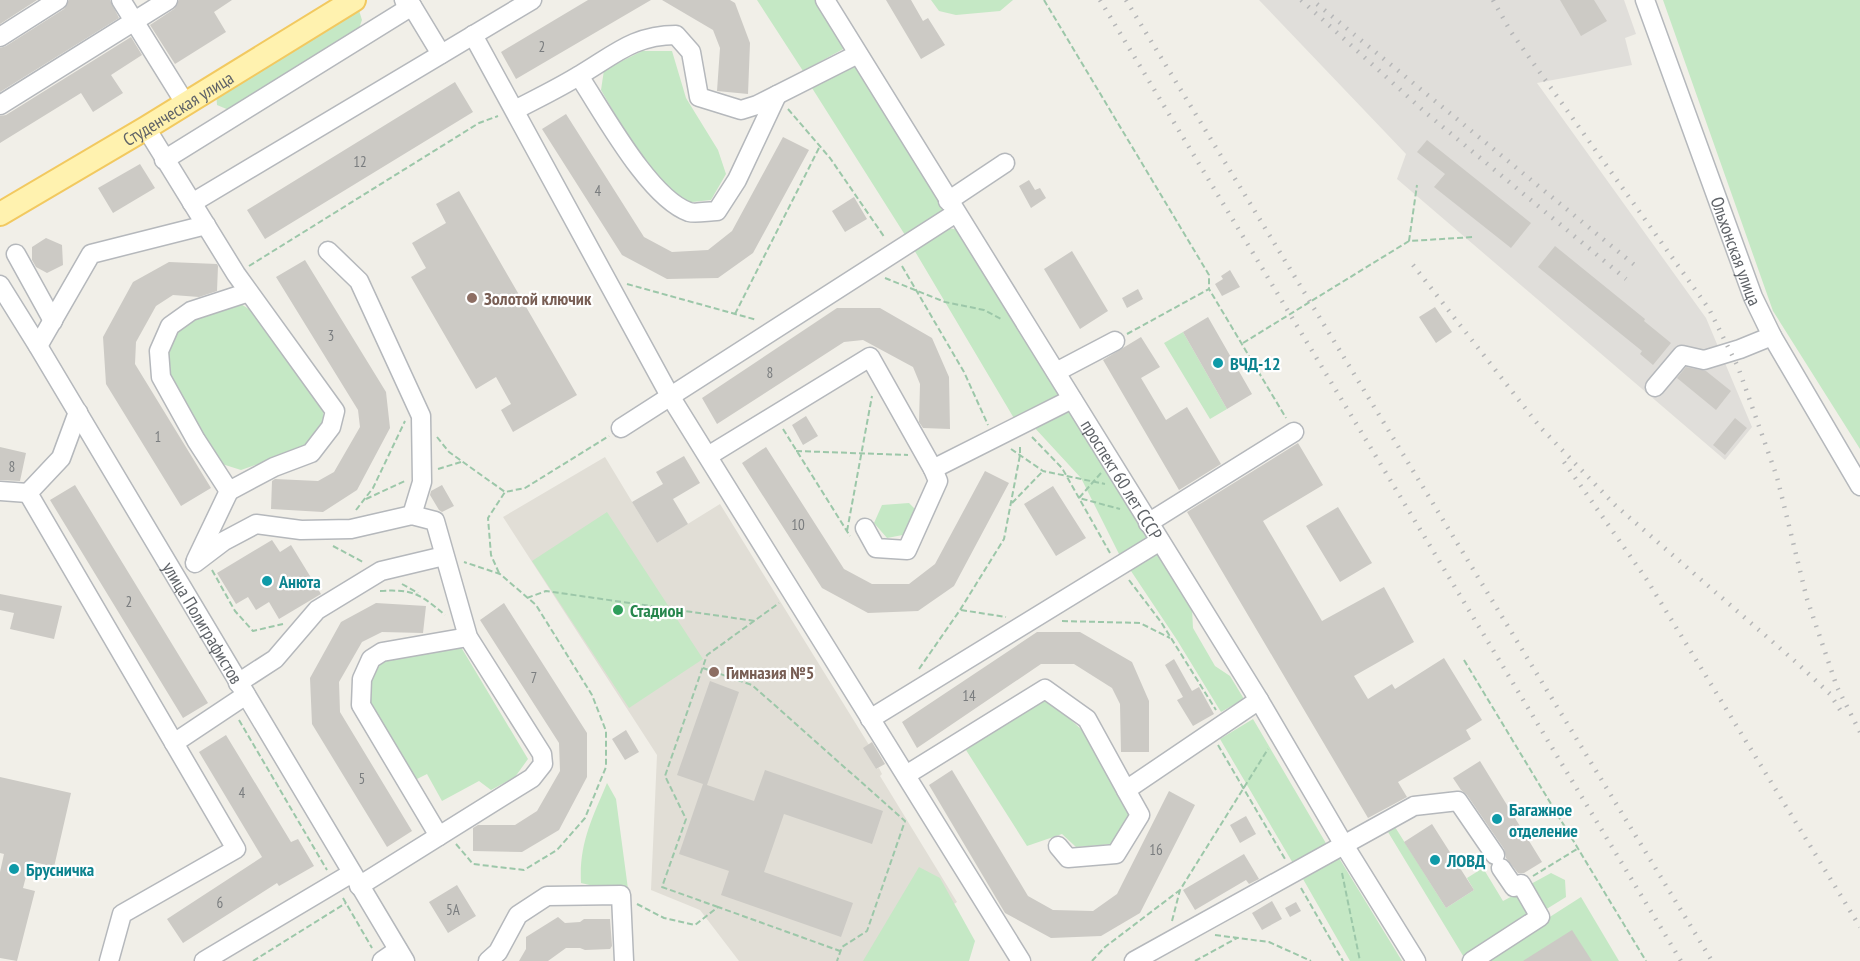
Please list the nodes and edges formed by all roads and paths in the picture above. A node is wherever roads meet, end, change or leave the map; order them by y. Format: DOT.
graph roads {
  1 [pos="58,0"];
  2 [pos="121,0"];
  3 [pos="168,0"];
  4 [pos="354,0"];
  5 [pos="532,0"];
  6 [pos="825,0"];
  7 [pos="1044,0"];
  8 [pos="1645,0"];
  9 [pos="408,3"];
  10 [pos="134,21"];
  11 [pos="473,35"];
  12 [pos="0,37"];
  13 [pos="441,54"];
  14 [pos="858,54"];
  15 [pos="579,76"];
  16 [pos="777,95"];
  17 [pos="185,103"];
  18 [pos="0,105"];
  19 [pos="515,110"];
  20 [pos="146,128"];
  21 [pos="820,146"];
  22 [pos="165,160"];
  23 [pos="1005,163"];
  24 [pos="1417,184"];
  25 [pos="192,203"];
  26 [pos="952,207"];
  27 [pos="0,214"];
  28 [pos="206,225"];
  29 [pos="1474,237"];
  30 [pos="1409,241"];
  31 [pos="328,250"];
  32 [pos="16,254"];
  33 [pos="236,274"];
  34 [pos="607,279"];
  35 [pos="879,279"];
  36 [pos="0,285"];
  37 [pos="1209,289"];
  38 [pos="249,292"];
  39 [pos="735,314"];
  40 [pos="1003,320"];
  41 [pos="53,321"];
  42 [pos="779,326"];
  43 [pos="1772,336"];
  44 [pos="1119,339"];
  45 [pos="1243,343"];
  46 [pos="38,346"];
  47 [pos="877,369"];
  48 [pos="1056,372"];
  49 [pos="1655,387"];
  50 [pos="670,396"];
  51 [pos="1072,399"];
  52 [pos="417,408"];
  53 [pos="78,412"];
  54 [pos="774,416"];
  55 [pos="1020,424"];
  56 [pos="621,428"];
  57 [pos="1294,432"];
  58 [pos="992,438"];
  59 [pos="796,451"];
  60 [pos="861,453"];
  61 [pos="1020,455"];
  62 [pos="708,456"];
  63 [pos="929,463"];
  64 [pos="1107,466"];
  65 [pos="1043,471"];
  66 [pos="1067,476"];
  67 [pos="1093,482"];
  68 [pos="1111,486"];
  69 [pos="1860,486"];
  70 [pos="229,490"];
  71 [pos="0,491"];
  72 [pos="505,492"];
  73 [pos="28,493"];
  74 [pos="1079,498"];
  75 [pos="1011,504"];
  76 [pos="1124,510"];
  77 [pos="412,514"];
  78 [pos="1148,523"];
  79 [pos="342,529"];
  80 [pos="847,531"];
  81 [pos="859,534"];
  82 [pos="1160,541"];
  83 [pos="331,545"];
  84 [pos="444,556"];
  85 [pos="195,563"];
  86 [pos="1118,566"];
  87 [pos="381,571"];
  88 [pos="500,574"];
  89 [pos="180,584"];
  90 [pos="420,594"];
  91 [pos="527,598"];
  92 [pos="779,603"];
  93 [pos="960,610"];
  94 [pos="1029,620"];
  95 [pos="755,621"];
  96 [pos="1061,621"];
  97 [pos="468,637"];
  98 [pos="1172,640"];
  99 [pos="1464,660"];
  100 [pos="703,668"];
  101 [pos="916,674"];
  102 [pos="242,689"];
  103 [pos="1259,700"];
  104 [pos="870,719"];
  105 [pos="1218,728"];
  106 [pos="174,743"];
  107 [pos="1271,746"];
  108 [pos="906,775"];
  109 [pos="1243,787"];
  110 [pos="1126,790"];
  111 [pos="442,834"];
  112 [pos="1344,845"];
  113 [pos="1058,846"];
  114 [pos="1578,848"];
  115 [pos="1341,870"];
  116 [pos="1293,873"];
  117 [pos="356,879"];
  118 [pos="1521,884"];
  119 [pos="1180,890"];
  120 [pos="621,895"];
  121 [pos="346,903"];
  122 [pos="718,906"];
  123 [pos="1188,932"];
  124 [pos="1238,938"];
  125 [pos="1166,944"];
  126 [pos="840,951"];
  127 [pos="402,955"];
  128 [pos="109,961"];
  129 [pos="204,961"];
  130 [pos="253,961"];
  131 [pos="382,961"];
  132 [pos="488,961"];
  133 [pos="624,961"];
  134 [pos="837,961"];
  135 [pos="1020,961"];
  136 [pos="1092,961"];
  137 [pos="1134,961"];
  138 [pos="1195,961"];
  139 [pos="1311,961"];
  140 [pos="1343,961"];
  141 [pos="1360,961"];
  142 [pos="1416,961"];
  143 [pos="1472,961"];
  144 [pos="1646,961"];
  1 -- 12 [label="street"];
  2 -- 10 [label="street"];
  3 -- 10 [label="street"];
  4 -- 17 [label="main road, Студенческая улица"];
  5 -- 11 [label="street"];
  6 -- 14 [label="street, проспект 60 лет СССР"];
  7 -- 37 [label="path"];
  8 -- 43 [label="street, Ольхонская улица"];
  9 -- 13 [label="street"];
  9 -- 22 [label="street"];
  10 -- 17 [label="street"];
  10 -- 18 [label="street"];
  11 -- 13 [label="street"];
  11 -- 19 [label="street"];
  13 -- 25 [label="street"];
  14 -- 16 [label="street"];
  14 -- 26 [label="street, проспект 60 лет СССР"];
  15 -- 16 [label="street"];
  15 -- 16 [label="street"];
  15 -- 19 [label="street"];
  17 -- 20 [label="main road, Студенческая улица"];
  19 -- 33 [label="path"];
  19 -- 34 [label="street"];
  20 -- 22 [label="street"];
  20 -- 27 [label="main road, Студенческая улица"];
  21 -- 39 [label="path"];
  22 -- 25 [label="street"];
  23 -- 26 [label="street"];
  24 -- 30 [label="path"];
  25 -- 28 [label="street"];
  26 -- 42 [label="street"];
  26 -- 48 [label="street, проспект 60 лет СССР"];
  28 -- 33 [label="street"];
  28 -- 41 [label="street"];
  29 -- 30 [label="path"];
  30 -- 45 [label="path"];
  31 -- 52 [label="street"];
  32 -- 41 [label="street"];
  33 -- 38 [label="street"];
  34 -- 39 [label="path"];
  34 -- 50 [label="street"];
  35 -- 40 [label="path"];
  36 -- 46 [label="street, улица Полиграфистов"];
  37 -- 44 [label="path"];
  37 -- 45 [label="path"];
  38 -- 70 [label="street"];
  38 -- 70 [label="street"];
  39 -- 42 [label="path"];
  41 -- 46 [label="street"];
  42 -- 50 [label="street"];
  43 -- 49 [label="street"];
  43 -- 69 [label="street, Ольхонская улица"];
  44 -- 48 [label="street"];
  45 -- 57 [label="path"];
  46 -- 53 [label="street, улица Полиграфистов"];
  47 -- 54 [label="street"];
  47 -- 60 [label="path"];
  47 -- 63 [label="street"];
  48 -- 51 [label="street, проспект 60 лет СССР"];
  50 -- 56 [label="street"];
  50 -- 62 [label="street"];
  51 -- 55 [label="street"];
  51 -- 78 [label="street, проспект 60 лет СССР"];
  52 -- 72 [label="path"];
  52 -- 77 [label="street"];
  52 -- 79 [label="path"];
  53 -- 73 [label="street"];
  53 -- 89 [label="street, улица Полиграфистов"];
  54 -- 59 [label="path"];
  54 -- 62 [label="street"];
  55 -- 58 [label="street"];
  55 -- 61 [label="path"];
  55 -- 66 [label="path"];
  56 -- 72 [label="path"];
  57 -- 78 [label="street"];
  58 -- 61 [label="path"];
  58 -- 63 [label="street"];
  59 -- 60 [label="path"];
  59 -- 80 [label="path"];
  60 -- 63 [label="path"];
  60 -- 80 [label="path"];
  61 -- 65 [label="path"];
  61 -- 75 [label="path"];
  62 -- 104 [label="street"];
  63 -- 81 [label="street"];
  64 -- 67 [label="path"];
  65 -- 66 [label="path"];
  65 -- 75 [label="path"];
  66 -- 67 [label="path"];
  66 -- 74 [label="path"];
  67 -- 68 [label="path"];
  67 -- 74 [label="path"];
  70 -- 85 [label="street"];
  71 -- 73 [label="street"];
  72 -- 88 [label="path"];
  73 -- 106 [label="street"];
  74 -- 76 [label="path"];
  74 -- 86 [label="path"];
  75 -- 93 [label="path"];
  77 -- 79 [label="street"];
  77 -- 84 [label="street"];
  78 -- 82 [label="street, проспект 60 лет СССР"];
  79 -- 85 [label="street"];
  80 -- 81 [label="path"];
  82 -- 86 [label="street"];
  82 -- 103 [label="street, проспект 60 лет СССР"];
  83 -- 87 [label="path"];
  84 -- 87 [label="street"];
  84 -- 88 [label="path"];
  84 -- 97 [label="street"];
  85 -- 89 [label="street"];
  86 -- 94 [label="street"];
  86 -- 98 [label="path"];
  87 -- 90 [label="path"];
  87 -- 102 [label="street"];
  88 -- 91 [label="path"];
  89 -- 102 [label="street, улица Полиграфистов"];
  91 -- 95 [label="path"];
  91 -- 111 [label="path"];
  92 -- 95 [label="path"];
  93 -- 94 [label="path"];
  93 -- 101 [label="path"];
  94 -- 104 [label="street"];
  95 -- 100 [label="path"];
  96 -- 98 [label="path"];
  97 -- 111 [label="street"];
  97 -- 111 [label="street"];
  98 -- 105 [label="path"];
  99 -- 114 [label="path"];
  100 -- 122 [label="path"];
  100 -- 126 [label="path"];
  102 -- 106 [label="street"];
  102 -- 117 [label="street, улица Полиграфистов"];
  103 -- 105 [label="street"];
  103 -- 112 [label="street, проспект 60 лет СССР"];
  104 -- 108 [label="street"];
  105 -- 109 [label="path"];
  105 -- 110 [label="street"];
  106 -- 128 [label="street"];
  107 -- 109 [label="path"];
  108 -- 110 [label="street"];
  108 -- 135 [label="street"];
  109 -- 116 [label="path"];
  109 -- 119 [label="path"];
  110 -- 113 [label="street"];
  111 -- 117 [label="street"];
  112 -- 116 [label="street"];
  112 -- 118 [label="street"];
  112 -- 142 [label="street, проспект 60 лет СССР"];
  114 -- 118 [label="path"];
  114 -- 144 [label="path"];
  115 -- 141 [label="path"];
  116 -- 123 [label="street"];
  116 -- 140 [label="path"];
  117 -- 127 [label="street, улица Полиграфистов"];
  117 -- 129 [label="street"];
  118 -- 143 [label="street"];
  119 -- 125 [label="path"];
  119 -- 136 [label="path"];
  120 -- 122 [label="path"];
  120 -- 132 [label="street"];
  120 -- 133 [label="street"];
  121 -- 130 [label="path"];
  122 -- 126 [label="path"];
  123 -- 124 [label="path"];
  123 -- 125 [label="street"];
  124 -- 138 [label="path"];
  124 -- 139 [label="path"];
  125 -- 137 [label="street"];
  126 -- 134 [label="path"];
  127 -- 131 [label="street"];
}
